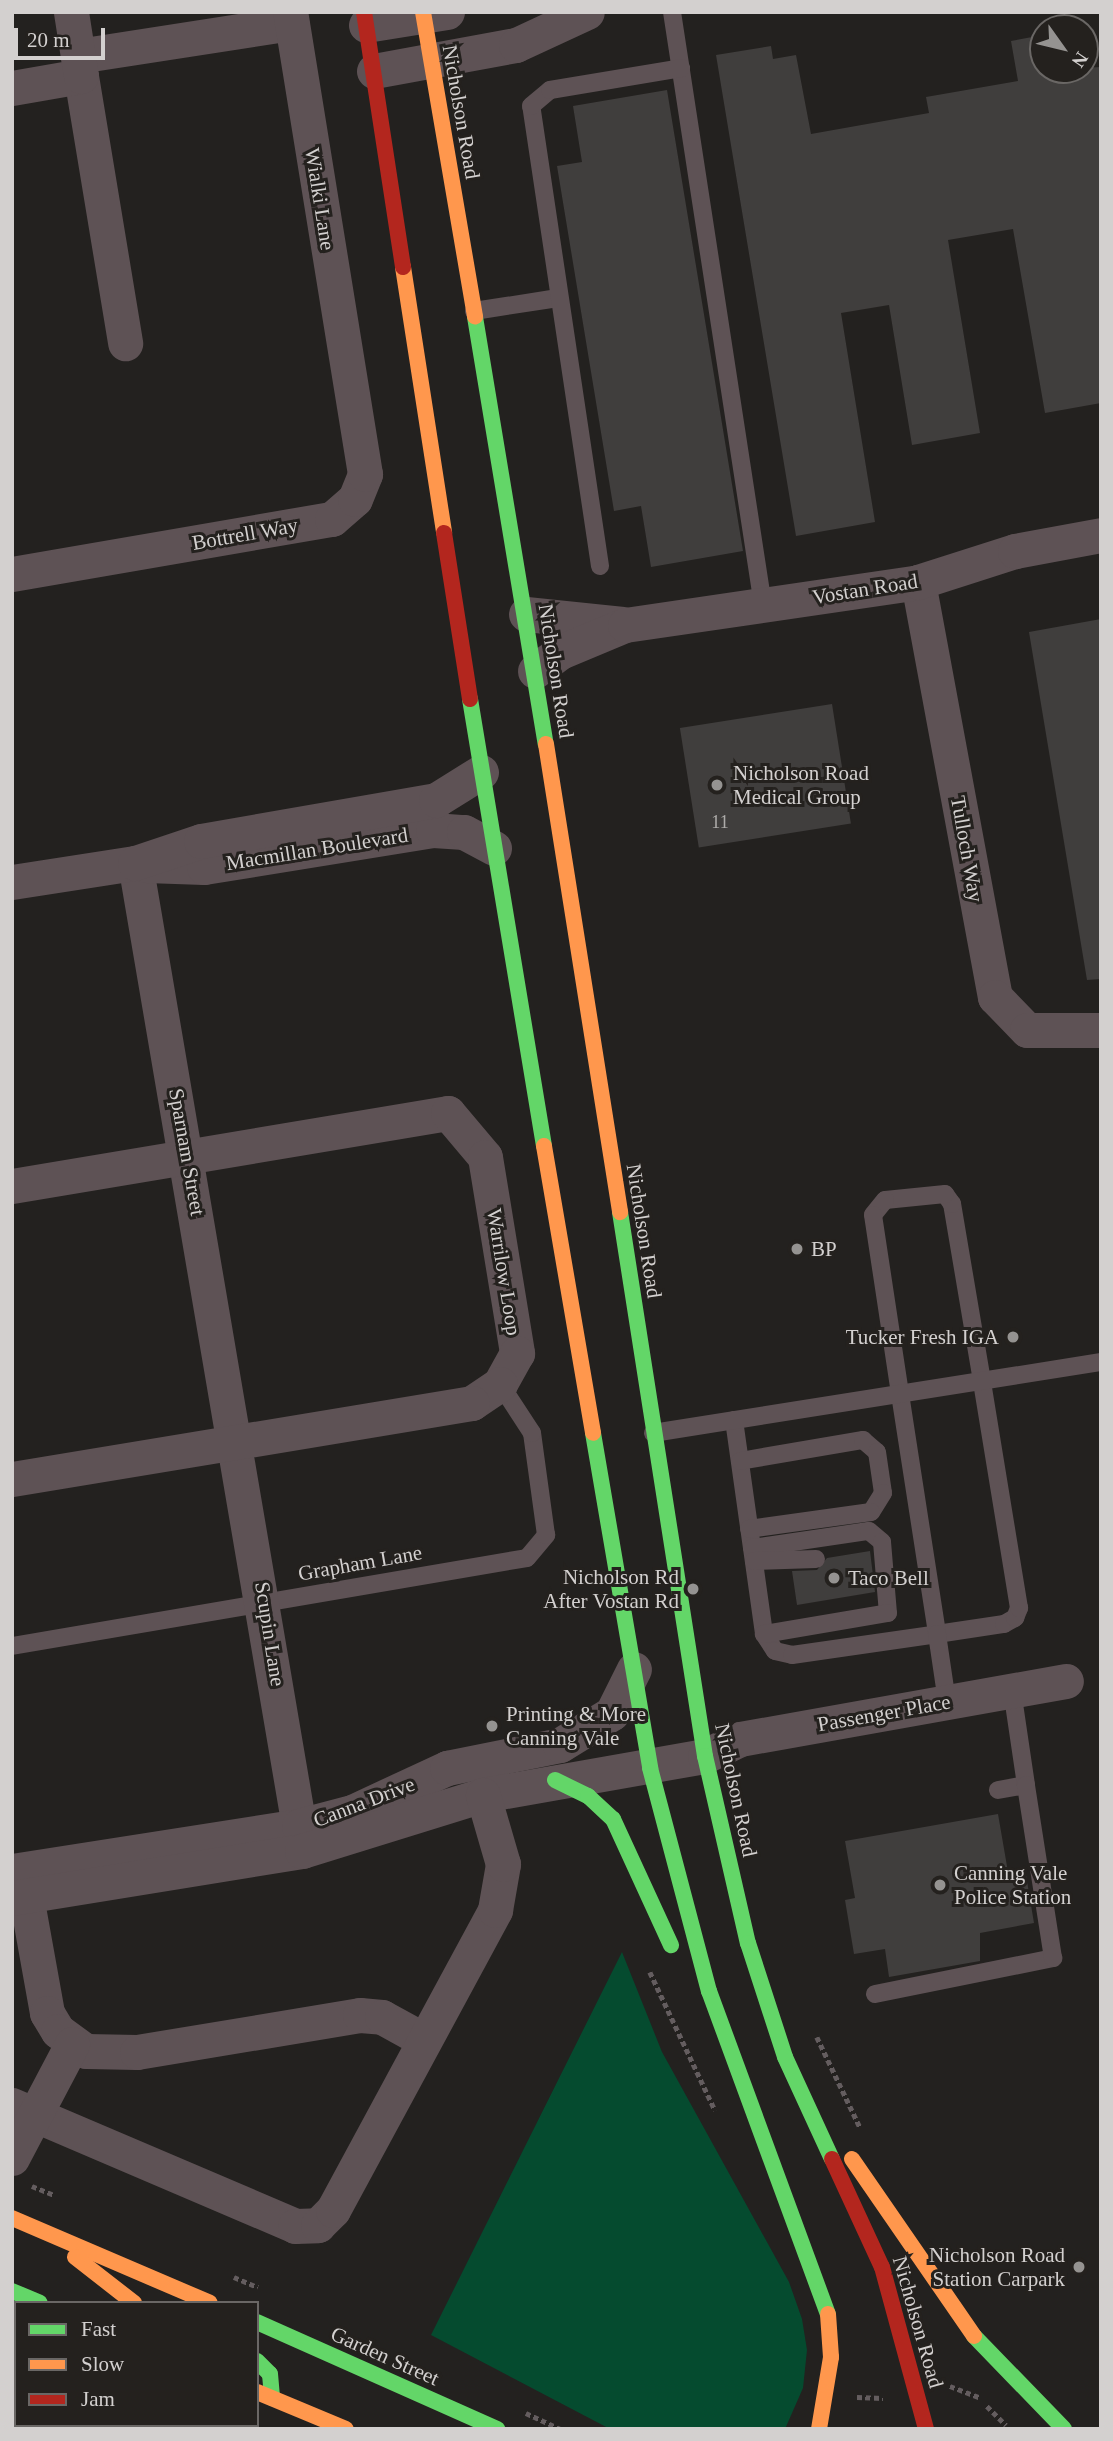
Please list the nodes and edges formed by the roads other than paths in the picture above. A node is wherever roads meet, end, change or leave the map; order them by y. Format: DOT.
graph roads {
  1 [pos="71,12"];
  2 [pos="587,12"];
  3 [pos="672,12"];
  4 [pos="431,13"];
  5 [pos="291,18"];
  6 [pos="365,19"];
  7 [pos="431,60"];
  8 [pos="79,66"];
  9 [pos="681,68"];
  10 [pos="374,71"];
  11 [pos="12,88"];
  12 [pos="558,298"];
  13 [pos="474,311"];
  14 [pos="125,343"];
  15 [pos="350,385"];
  16 [pos="1101,535"];
  17 [pos="600,566"];
  18 [pos="12,574"];
  19 [pos="918,582"];
  20 [pos="763,605"];
  21 [pos="526,614"];
  22 [pos="625,625"];
  23 [pos="535,671"];
  24 [pos="481,772"];
  25 [pos="495,848"];
  26 [pos="135,863"];
  27 [pos="12,882"];
  28 [pos="1101,1030"];
  29 [pos="188,1156"];
  30 [pos="12,1186"];
  31 [pos="1101,1362"];
  32 [pos="982,1381"];
  33 [pos="500,1384"];
  34 [pos="900,1394"];
  35 [pos="734,1420"];
  36 [pos="653,1433"];
  37 [pos="238,1441"];
  38 [pos="740,1461"];
  39 [pos="12,1479"];
  40 [pos="750,1530"];
  41 [pos="753,1554"];
  42 [pos="816,1559"];
  43 [pos="265,1603"];
  44 [pos="764,1634"];
  45 [pos="937,1634"];
  46 [pos="12,1646"];
  47 [pos="634,1668"];
  48 [pos="1066,1681"];
  49 [pos="1012,1690"];
  50 [pos="947,1702"];
  51 [pos="705,1756"];
  52 [pos="650,1768"];
  53 [pos="555,1780"];
  54 [pos="1026,1785"];
  55 [pos="998,1790"];
  56 [pos="483,1796"];
  57 [pos="299,1826"];
  58 [pos="17,1889"];
  59 [pos="678,1965"];
  60 [pos="875,1994"];
  61 [pos="425,2040"];
  62 [pos="72,2044"];
  63 [pos="713,2064"];
  64 [pos="794,2081"];
  65 [pos="23,2110"];
  66 [pos="752,2111"];
  67 [pos="12,2158"];
  68 [pos="12,2218"];
  69 [pos="49,2235"];
  70 [pos="12,2291"];
  71 [pos="35,2301"];
  72 [pos="132,2301"];
  73 [pos="206,2301"];
  74 [pos="259,2323"];
  75 [pos="259,2363"];
  76 [pos="264,2395"];
  77 [pos="346,2429"];
  78 [pos="497,2429"];
  79 [pos="819,2429"];
  80 [pos="926,2429"];
  81 [pos="1064,2429"];
  1 -- 8 [label="street"];
  2 -- 7 [label="street"];
  3 -- 9 [label="lane"];
  4 -- 6 [label="street"];
  4 -- 7 [label="main road, Nicholson Road"];
  5 -- 8 [label="street"];
  5 -- 15 [label="street, Wialki Lane"];
  6 -- 10 [label="main road"];
  7 -- 10 [label="street"];
  7 -- 13 [label="main road, Nicholson Road"];
  8 -- 11 [label="street"];
  8 -- 14 [label="street"];
  9 -- 12 [label="lane"];
  9 -- 20 [label="lane"];
  10 -- 24 [label="main road"];
  12 -- 13 [label="lane"];
  12 -- 17 [label="lane"];
  13 -- 21 [label="main road, Nicholson Road"];
  15 -- 18 [label="street, Bottrell Way"];
  16 -- 19 [label="street, Vostan Road"];
  19 -- 20 [label="street, Vostan Road"];
  19 -- 28 [label="street, Tulloch Way"];
  20 -- 22 [label="street, Vostan Road"];
  21 -- 22 [label="street, Vostan Road"];
  21 -- 23 [label="main road, Nicholson Road"];
  22 -- 23 [label="street, Vostan Road"];
  23 -- 36 [label="main road, Nicholson Road"];
  24 -- 25 [label="main road"];
  24 -- 26 [label="street, Macmillan Boulevard"];
  25 -- 26 [label="street, Macmillan Boulevard"];
  25 -- 47 [label="main road"];
  26 -- 27 [label="street, Macmillan Boulevard"];
  26 -- 29 [label="street, Sparnam Street"];
  29 -- 30 [label="street, Warrilow Loop"];
  29 -- 33 [label="street, Warrilow Loop"];
  29 -- 37 [label="street, Sparnam Street"];
  31 -- 32 [label="lane"];
  32 -- 34 [label="lane"];
  32 -- 34 [label="lane"];
  32 -- 45 [label="lane"];
  33 -- 37 [label="street, Warrilow Loop"];
  33 -- 43 [label="lane, Grapham Lane"];
  34 -- 35 [label="lane"];
  34 -- 45 [label="lane"];
  35 -- 36 [label="lane"];
  35 -- 38 [label="lane"];
  36 -- 51 [label="main road, Nicholson Road"];
  37 -- 39 [label="street, Warrilow Loop"];
  37 -- 43 [label="street, Scupin Lane"];
  38 -- 40 [label="lane"];
  38 -- 40 [label="lane"];
  40 -- 41 [label="lane"];
  41 -- 42 [label="lane"];
  41 -- 44 [label="lane"];
  41 -- 44 [label="lane"];
  43 -- 46 [label="lane, Grapham Lane"];
  43 -- 57 [label="street, Scupin Lane"];
  44 -- 45 [label="lane"];
  45 -- 50 [label="lane"];
  47 -- 52 [label="main road"];
  47 -- 57 [label="street, Canna Drive"];
  48 -- 49 [label="street, Passenger Place"];
  49 -- 50 [label="street, Passenger Place"];
  49 -- 54 [label="lane"];
  50 -- 51 [label="street, Passenger Place"];
  51 -- 52 [label="street, Passenger Place"];
  51 -- 64 [label="main road, Nicholson Road"];
  52 -- 53 [label="street, Canna Drive"];
  52 -- 66 [label="main road"];
  53 -- 56 [label="street, Canna Drive"];
  53 -- 59 [label="main road"];
  54 -- 55 [label="lane"];
  54 -- 60 [label="lane"];
  56 -- 58 [label="street, Canna Drive"];
  56 -- 61 [label="street"];
  57 -- 58 [label="street, Canna Drive"];
  58 -- 62 [label="street"];
  61 -- 62 [label="street"];
  61 -- 65 [label="street"];
  62 -- 65 [label="street"];
  63 -- 66 [label="main road"];
  64 -- 80 [label="main road, Nicholson Road"];
  64 -- 81 [label="main road"];
  65 -- 67 [label="street"];
  66 -- 79 [label="main road"];
  68 -- 69 [label="main road"];
  69 -- 72 [label="main road"];
  69 -- 73 [label="main road"];
  70 -- 71 [label="main road"];
  74 -- 78 [label="main road, Garden Street"];
  75 -- 76 [label="main road"];
  76 -- 77 [label="main road"];
}
